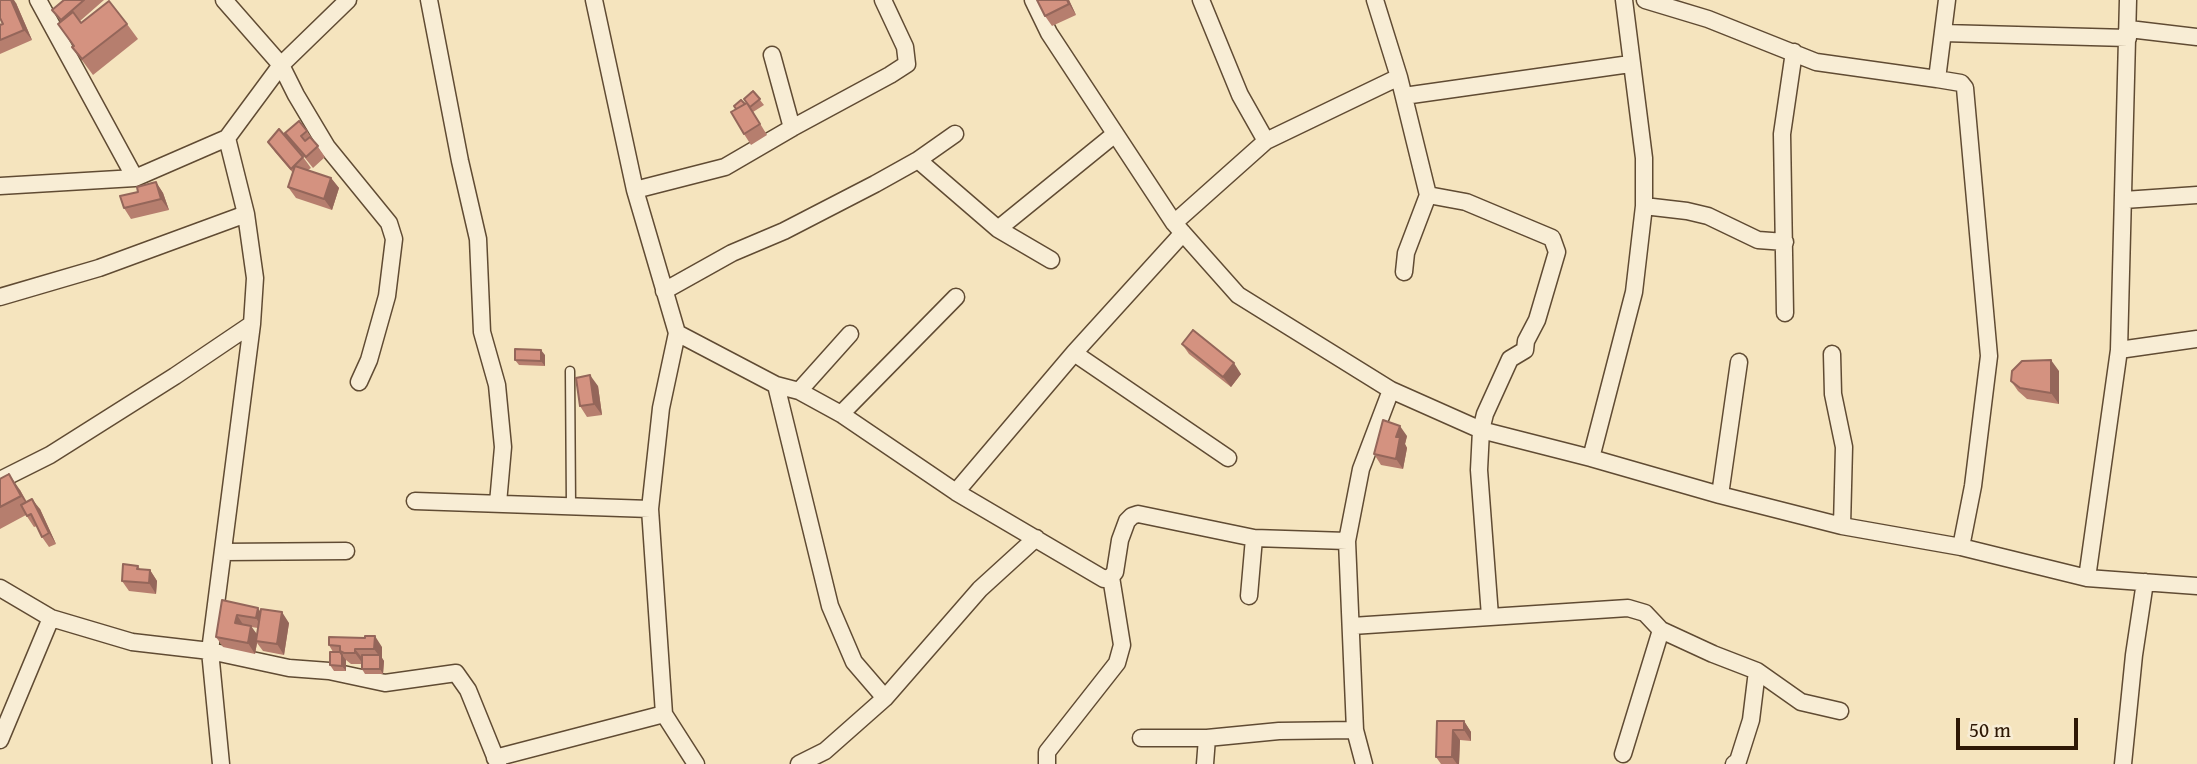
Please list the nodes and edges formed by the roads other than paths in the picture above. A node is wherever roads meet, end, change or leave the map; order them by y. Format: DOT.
graph roads {
  1 [pos="38,0"];
  2 [pos="224,0"];
  3 [pos="348,0"];
  4 [pos="429,0"];
  5 [pos="594,0"];
  6 [pos="883,0"];
  7 [pos="1033,0"];
  8 [pos="1201,0"];
  9 [pos="1375,0"];
  10 [pos="1623,0"];
  11 [pos="1645,0"];
  12 [pos="1947,0"];
  13 [pos="2128,0"];
  14 [pos="1943,33"];
  15 [pos="2128,34"];
  16 [pos="2197,37"];
  17 [pos="1794,52"];
  18 [pos="772,55"];
  19 [pos="1630,64"];
  20 [pos="281,65"];
  21 [pos="1399,77"];
  22 [pos="1937,79"];
  23 [pos="1404,96"];
  24 [pos="792,128"];
  25 [pos="955,134"];
  26 [pos="1115,134"];
  27 [pos="228,138"];
  28 [pos="1266,141"];
  29 [pos="918,160"];
  30 [pos="135,178"];
  31 [pos="0,186"];
  32 [pos="635,190"];
  33 [pos="1428,195"];
  34 [pos="2197,195"];
  35 [pos="2124,200"];
  36 [pos="1644,206"];
  37 [pos="246,214"];
  38 [pos="1178,228"];
  39 [pos="998,229"];
  40 [pos="1785,242"];
  41 [pos="1051,260"];
  42 [pos="1404,272"];
  43 [pos="664,291"];
  44 [pos="0,297"];
  45 [pos="956,297"];
  46 [pos="1785,313"];
  47 [pos="252,324"];
  48 [pos="677,333"];
  49 [pos="850,334"];
  50 [pos="2197,339"];
  51 [pos="2119,349"];
  52 [pos="1074,353"];
  53 [pos="1832,354"];
  54 [pos="1739,362"];
  55 [pos="570,371"];
  56 [pos="359,382"];
  57 [pos="776,385"];
  58 [pos="1391,390"];
  59 [pos="799,391"];
  60 [pos="841,414"];
  61 [pos="1481,430"];
  62 [pos="1228,458"];
  63 [pos="1591,458"];
  64 [pos="0,480"];
  65 [pos="956,492"];
  66 [pos="1720,495"];
  67 [pos="415,501"];
  68 [pos="498,503"];
  69 [pos="571,506"];
  70 [pos="650,509"];
  71 [pos="1842,526"];
  72 [pos="1036,538"];
  73 [pos="1254,538"];
  74 [pos="1347,541"];
  75 [pos="1961,547"];
  76 [pos="346,551"];
  77 [pos="223,552"];
  78 [pos="1111,577"];
  79 [pos="2087,578"];
  80 [pos="2146,582"];
  81 [pos="2197,586"];
  82 [pos="0,588"];
  83 [pos="1249,596"];
  84 [pos="1490,616"];
  85 [pos="51,618"];
  86 [pos="1352,626"];
  87 [pos="1661,630"];
  88 [pos="210,651"];
  89 [pos="1757,671"];
  90 [pos="885,698"];
  91 [pos="1840,711"];
  92 [pos="664,714"];
  93 [pos="1355,730"];
  94 [pos="1141,738"];
  95 [pos="1207,738"];
  96 [pos="0,740"];
  97 [pos="1623,754"];
  98 [pos="828,757"];
  99 [pos="496,761"];
  100 [pos="221,764"];
  101 [pos="696,764"];
  102 [pos="799,764"];
  103 [pos="1047,764"];
  104 [pos="1205,764"];
  105 [pos="1364,764"];
  106 [pos="1734,764"];
  107 [pos="2123,764"];
  1 -- 30 [label="street"];
  2 -- 20 [label="street"];
  3 -- 20 [label="street"];
  4 -- 68 [label="street"];
  5 -- 32 [label="street"];
  6 -- 24 [label="street"];
  7 -- 26 [label="street"];
  8 -- 28 [label="street"];
  9 -- 21 [label="street"];
  10 -- 19 [label="street"];
  11 -- 17 [label="street"];
  12 -- 14 [label="street"];
  13 -- 15 [label="street"];
  14 -- 15 [label="street"];
  14 -- 22 [label="street"];
  15 -- 16 [label="street"];
  15 -- 35 [label="street"];
  17 -- 22 [label="street"];
  17 -- 40 [label="street"];
  18 -- 24 [label="street"];
  19 -- 23 [label="street"];
  19 -- 36 [label="street"];
  20 -- 27 [label="street"];
  20 -- 56 [label="street"];
  21 -- 23 [label="street"];
  21 -- 28 [label="street"];
  22 -- 75 [label="street"];
  23 -- 33 [label="street"];
  24 -- 32 [label="street"];
  25 -- 29 [label="street"];
  26 -- 38 [label="street"];
  26 -- 39 [label="street"];
  27 -- 30 [label="street"];
  27 -- 37 [label="street"];
  28 -- 38 [label="street"];
  29 -- 39 [label="street"];
  29 -- 43 [label="street"];
  30 -- 31 [label="street"];
  32 -- 43 [label="street"];
  33 -- 42 [label="street"];
  33 -- 61 [label="street"];
  34 -- 35 [label="street"];
  35 -- 51 [label="street"];
  36 -- 40 [label="street"];
  36 -- 63 [label="street"];
  37 -- 44 [label="street"];
  37 -- 47 [label="street"];
  38 -- 52 [label="street"];
  38 -- 58 [label="street"];
  39 -- 41 [label="street"];
  40 -- 46 [label="street"];
  43 -- 48 [label="street"];
  45 -- 60 [label="street"];
  47 -- 64 [label="street"];
  47 -- 77 [label="street"];
  48 -- 57 [label="street"];
  48 -- 70 [label="street"];
  49 -- 59 [label="street"];
  50 -- 51 [label="street"];
  51 -- 79 [label="street"];
  52 -- 62 [label="street"];
  52 -- 65 [label="street"];
  53 -- 71 [label="street"];
  54 -- 66 [label="street"];
  55 -- 69 [label="lane"];
  57 -- 59 [label="street"];
  57 -- 90 [label="street"];
  58 -- 61 [label="street"];
  58 -- 74 [label="street"];
  59 -- 60 [label="street"];
  60 -- 65 [label="street"];
  61 -- 63 [label="street"];
  61 -- 84 [label="street"];
  63 -- 66 [label="street"];
  65 -- 72 [label="street"];
  66 -- 71 [label="street"];
  67 -- 68 [label="street"];
  68 -- 69 [label="street"];
  69 -- 70 [label="street"];
  70 -- 92 [label="street"];
  71 -- 75 [label="street"];
  72 -- 78 [label="street"];
  72 -- 90 [label="street"];
  73 -- 74 [label="street"];
  73 -- 78 [label="street"];
  73 -- 83 [label="street"];
  74 -- 86 [label="street"];
  75 -- 79 [label="street"];
  76 -- 77 [label="street"];
  77 -- 88 [label="street"];
  78 -- 103 [label="street"];
  79 -- 80 [label="street"];
  80 -- 81 [label="street"];
  80 -- 107 [label="street"];
  82 -- 85 [label="street"];
  84 -- 86 [label="street"];
  84 -- 87 [label="street"];
  85 -- 88 [label="street"];
  85 -- 96 [label="street"];
  86 -- 93 [label="street"];
  87 -- 89 [label="street"];
  87 -- 97 [label="street"];
  88 -- 99 [label="street"];
  88 -- 100 [label="street"];
  89 -- 91 [label="street"];
  89 -- 106 [label="street"];
  90 -- 98 [label="street"];
  92 -- 99 [label="street"];
  92 -- 101 [label="street"];
  93 -- 95 [label="street"];
  93 -- 105 [label="street"];
  94 -- 95 [label="street"];
  95 -- 104 [label="street"];
  98 -- 102 [label="street"];
}
